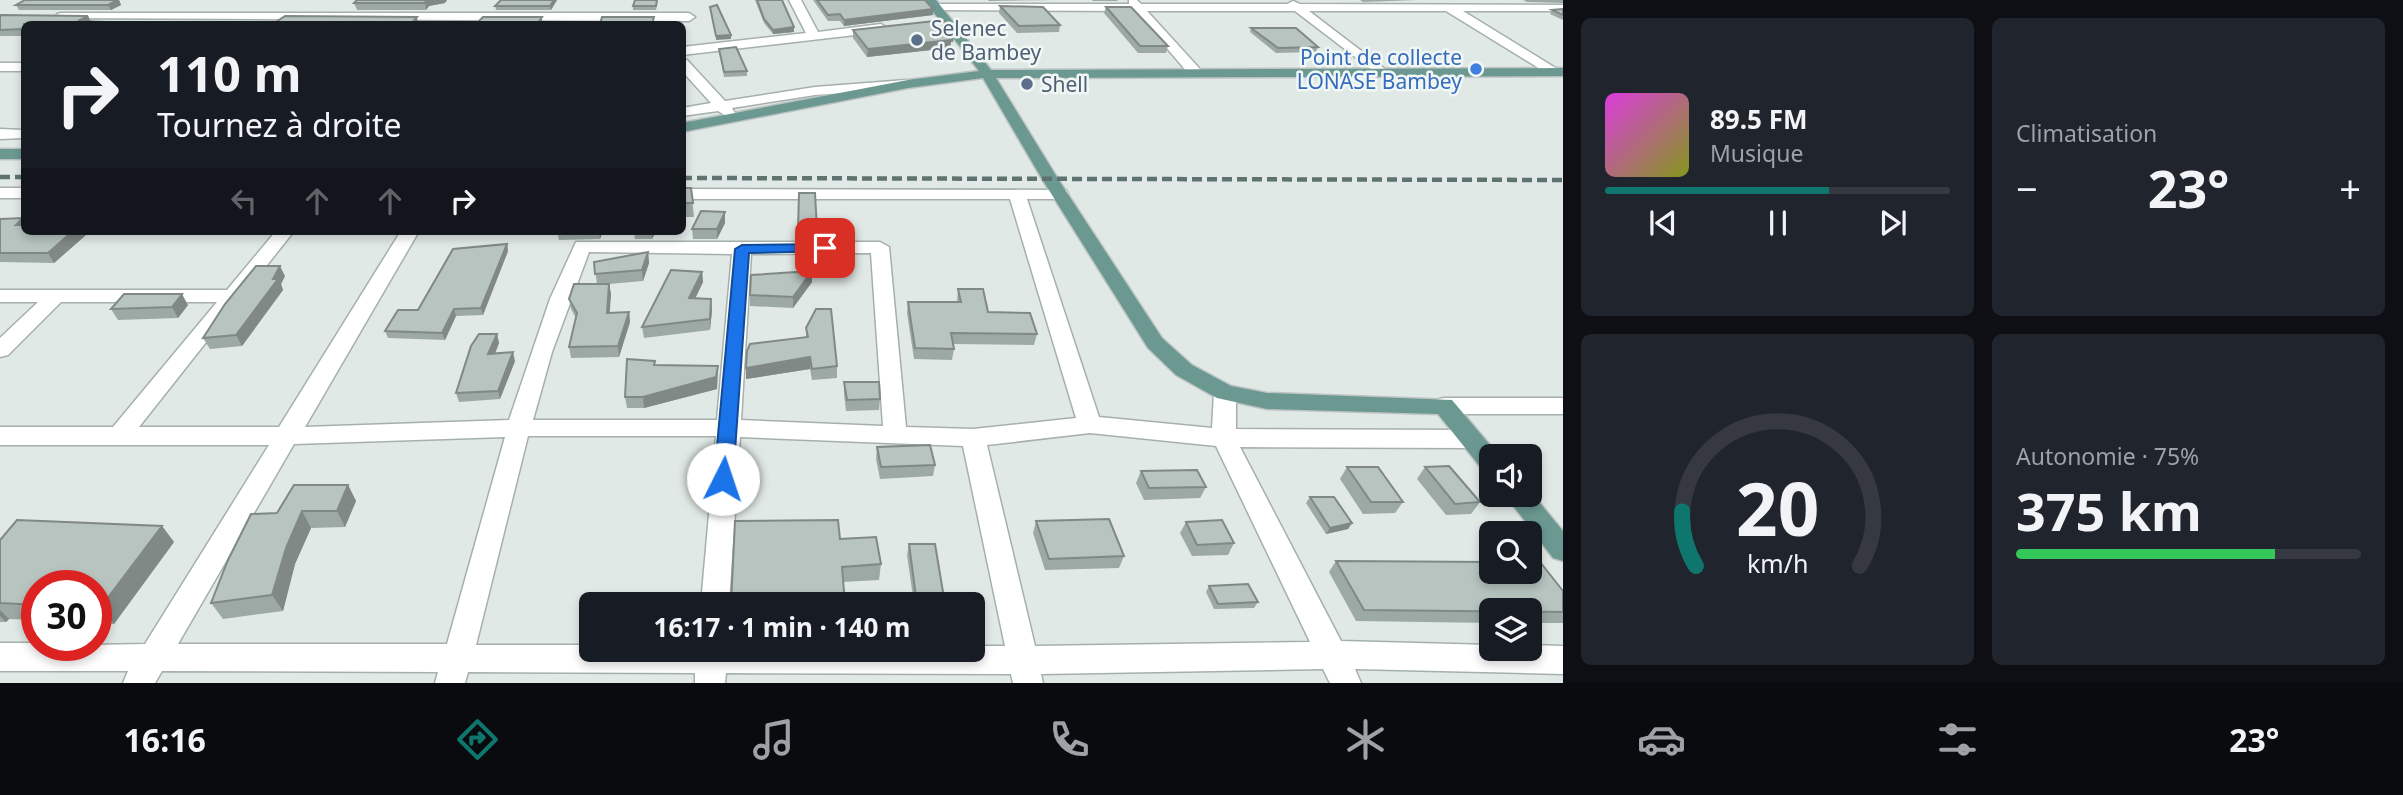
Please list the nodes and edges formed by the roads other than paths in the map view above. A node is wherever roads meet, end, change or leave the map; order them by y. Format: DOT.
graph roads {
  1 [pos="329,0"];
  2 [pos="464,0"];
  3 [pos="685,0"];
  4 [pos="796,0"];
  5 [pos="1435,0"];
  6 [pos="1005,4"];
  7 [pos="1134,4"];
  8 [pos="1293,4"];
  9 [pos="211,5"];
  10 [pos="1448,7"];
  11 [pos="1563,8"];
  12 [pos="938,12"];
  13 [pos="42,16"];
  14 [pos="195,16"];
  15 [pos="310,17"];
  16 [pos="188,21"];
  17 [pos="447,21"];
  18 [pos="895,27"];
  19 [pos="686,33"];
  20 [pos="693,33"];
  21 [pos="814,36"];
  22 [pos="686,44"];
  23 [pos="0,67"];
  24 [pos="21,67"];
  25 [pos="686,67"];
  26 [pos="1194,71"];
  27 [pos="1380,72"];
  28 [pos="1559,72"];
  29 [pos="987,74"];
  30 [pos="908,84"];
  31 [pos="722,106"];
  32 [pos="686,111"];
  33 [pos="732,119"];
  34 [pos="686,127"];
  35 [pos="0,134"];
  36 [pos="21,134"];
  37 [pos="0,154"];
  38 [pos="21,154"];
  39 [pos="0,193"];
  40 [pos="21,193"];
  41 [pos="686,194"];
  42 [pos="1017,194"];
  43 [pos="1060,194"];
  44 [pos="282,235"];
  45 [pos="408,235"];
  46 [pos="742,249"];
  47 [pos="0,296"];
  48 [pos="57,296"];
  49 [pos="232,296"];
  50 [pos="0,350"];
  51 [pos="1225,393"];
  52 [pos="1444,406"];
  53 [pos="1563,406"];
  54 [pos="1090,425"];
  55 [pos="518,428"];
  56 [pos="727,428"];
  57 [pos="895,434"];
  58 [pos="0,436"];
  59 [pos="118,436"];
  60 [pos="286,436"];
  61 [pos="972,438"];
  62 [pos="1224,438"];
  63 [pos="1471,439"];
  64 [pos="1479,449"];
  65 [pos="1528,507"];
  66 [pos="1563,550"];
  67 [pos="716,592"];
  68 [pos="1331,655"];
  69 [pos="0,657"];
  70 [pos="1563,660"];
  71 [pos="711,664"];
  72 [pos="146,670"];
  73 [pos="454,671"];
  74 [pos="1025,672"];
  75 [pos="1346,683"];
  1 -- 15 [label="street"];
  2 -- 17 [label="street"];
  3 -- 20 [label="street"];
  4 -- 21 [label="street"];
  5 -- 10 [label="street"];
  6 -- 7 [label="street"];
  6 -- 12 [label="street"];
  7 -- 8 [label="street"];
  7 -- 26 [label="street"];
  8 -- 10 [label="street"];
  8 -- 27 [label="street"];
  9 -- 14 [label="street"];
  10 -- 11 [label="street"];
  10 -- 28 [label="street"];
  12 -- 29 [label="main road"];
  13 -- 14 [label="street"];
  14 -- 15 [label="street"];
  14 -- 16 [label="street"];
  15 -- 17 [label="street"];
  18 -- 21 [label="street"];
  19 -- 20 [label="street"];
  20 -- 21 [label="street"];
  20 -- 22 [label="street"];
  23 -- 24 [label="street"];
  25 -- 31 [label="street"];
  26 -- 27 [label="main road"];
  26 -- 29 [label="main road"];
  27 -- 28 [label="main road"];
  29 -- 30 [label="main road"];
  29 -- 43 [label="main road"];
  30 -- 31 [label="street"];
  30 -- 33 [label="main road"];
  31 -- 32 [label="street"];
  31 -- 33 [label="street"];
  33 -- 34 [label="main road"];
  35 -- 36 [label="street"];
  37 -- 38 [label="main road"];
  39 -- 40 [label="street"];
  41 -- 42 [label="street"];
  42 -- 43 [label="street"];
  42 -- 54 [label="street"];
  43 -- 51 [label="main road"];
  44 -- 49 [label="street"];
  45 -- 60 [label="street"];
  46 -- 55 [label="street"];
  46 -- 56 [label="street"];
  46 -- 57 [label="street"];
  47 -- 48 [label="street"];
  48 -- 49 [label="street"];
  48 -- 50 [label="street"];
  49 -- 59 [label="street"];
  51 -- 52 [label="main road"];
  51 -- 62 [label="street"];
  52 -- 53 [label="street"];
  52 -- 63 [label="main road"];
  54 -- 61 [label="street"];
  54 -- 62 [label="street"];
  55 -- 56 [label="street"];
  55 -- 60 [label="street"];
  55 -- 73 [label="street"];
  56 -- 57 [label="street"];
  56 -- 67 [label="street"];
  57 -- 61 [label="street"];
  58 -- 59 [label="street"];
  59 -- 60 [label="street"];
  60 -- 72 [label="street"];
  61 -- 74 [label="street"];
  62 -- 63 [label="street"];
  62 -- 68 [label="street"];
  63 -- 64 [label="main road"];
  65 -- 66 [label="main road"];
  68 -- 70 [label="street"];
  68 -- 74 [label="street"];
  68 -- 75 [label="street"];
  69 -- 72 [label="street"];
  71 -- 73 [label="street"];
  71 -- 74 [label="street"];
  72 -- 73 [label="street"];
}
